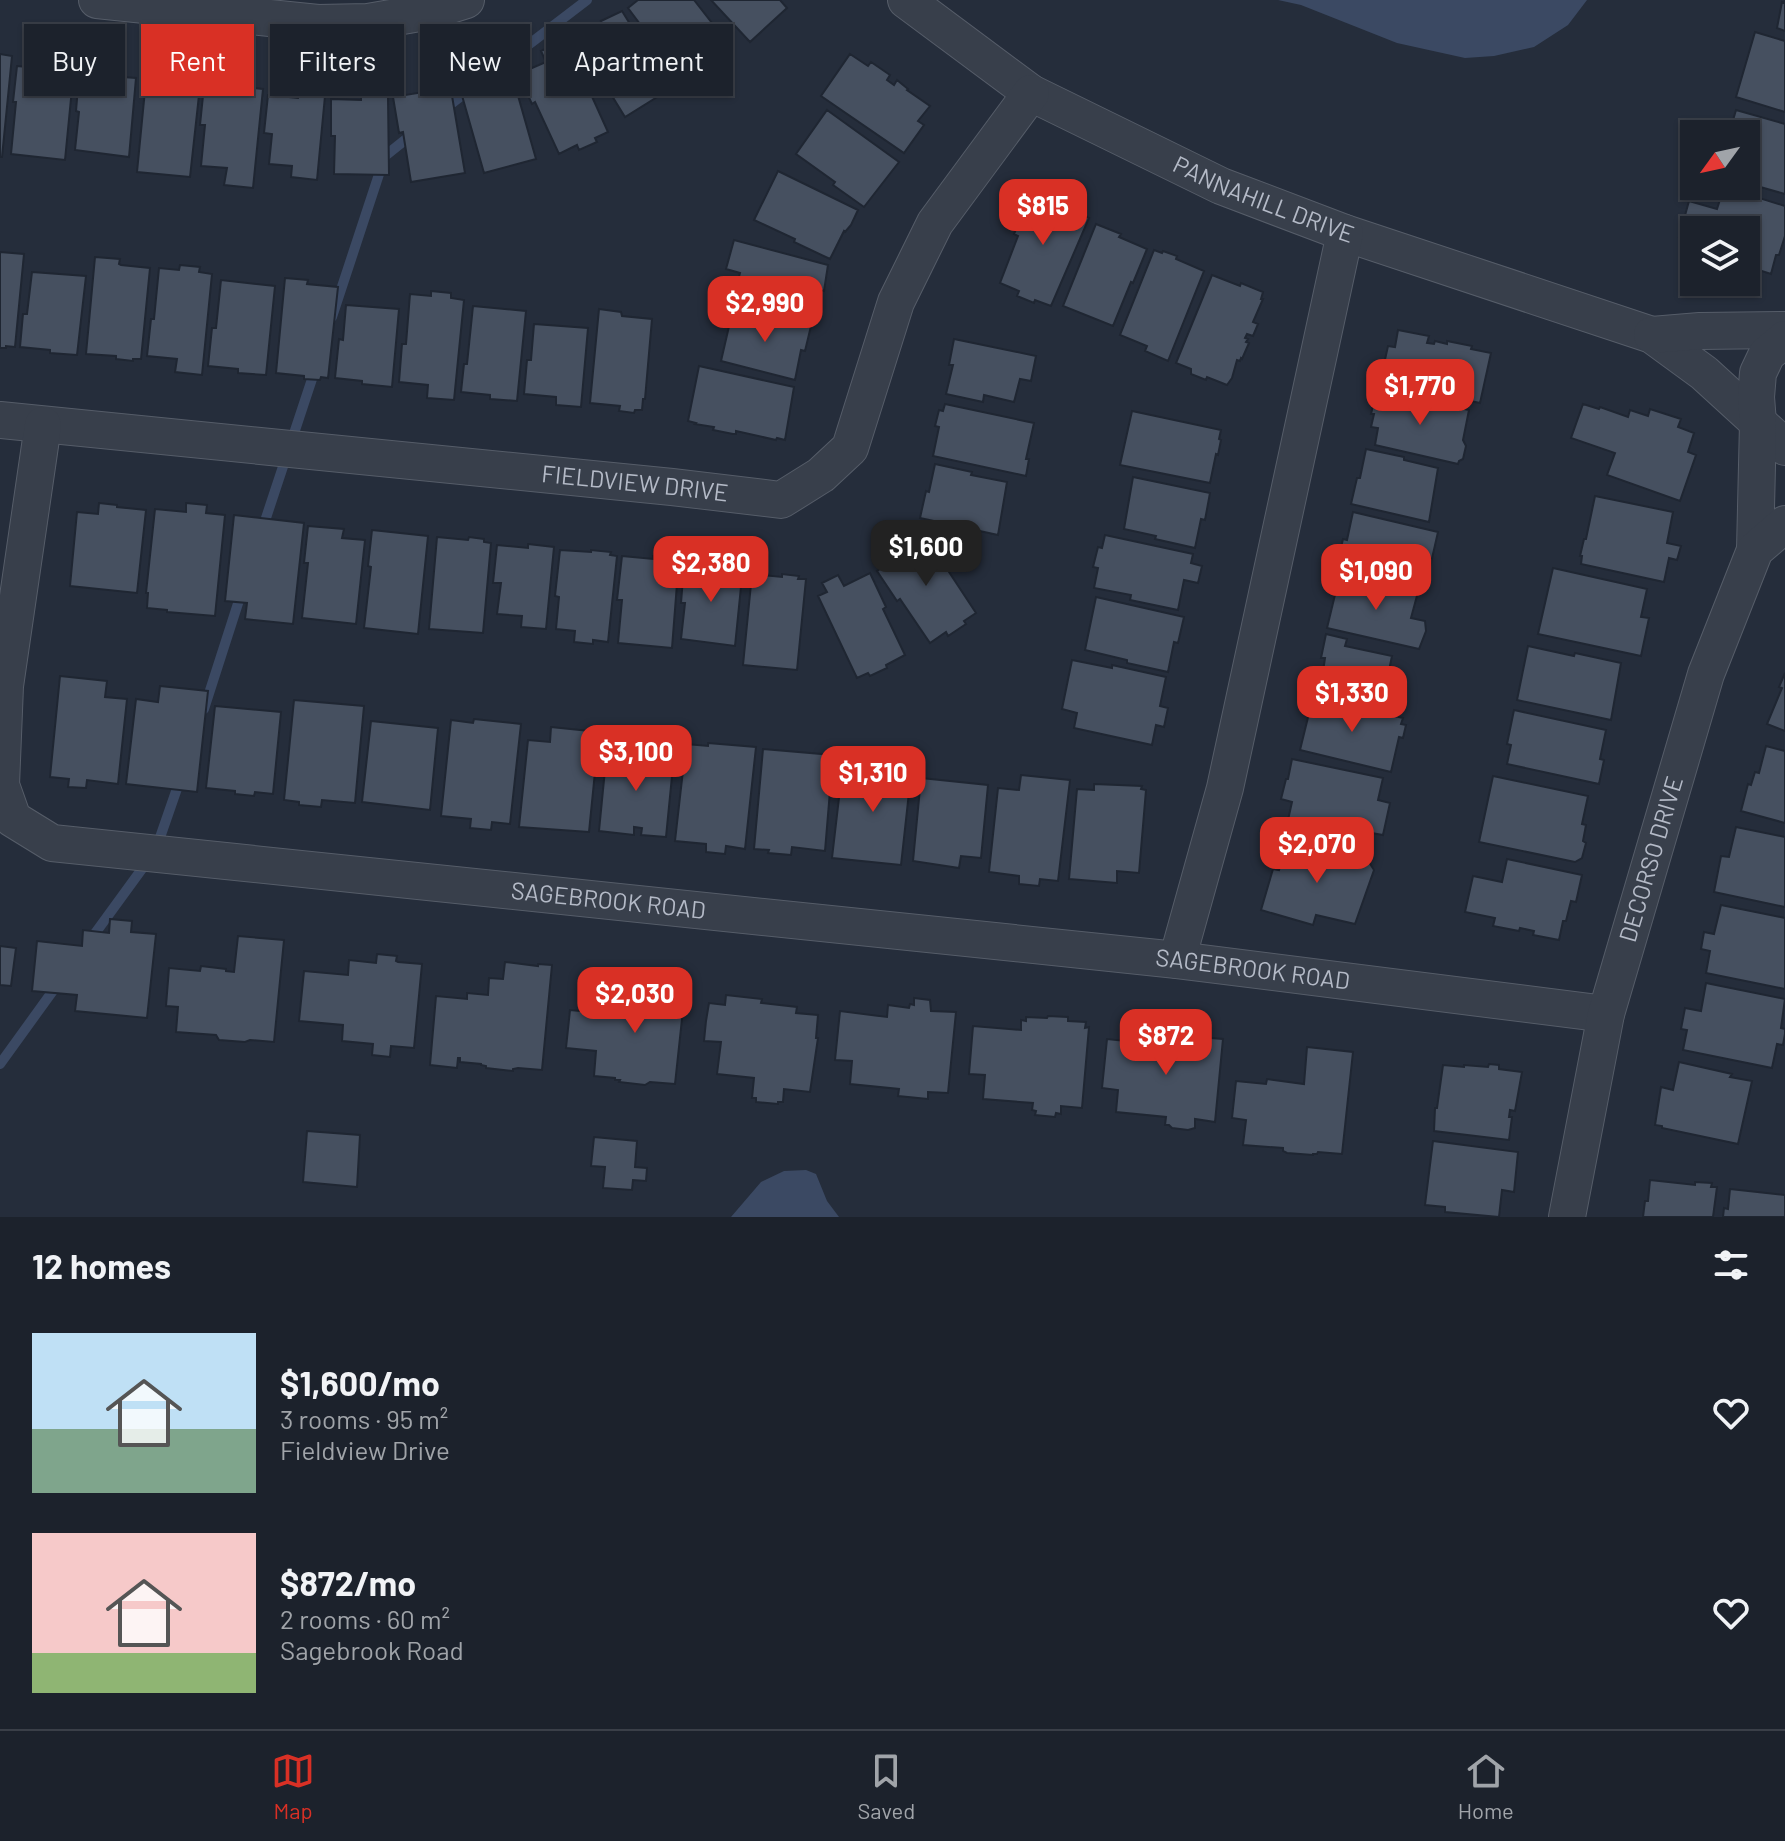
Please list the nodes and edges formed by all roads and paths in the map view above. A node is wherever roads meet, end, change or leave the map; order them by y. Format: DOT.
graph roads {
  1 [pos="97,0"];
  2 [pos="466,0"];
  3 [pos="906,0"];
  4 [pos="1031,93"];
  5 [pos="1345,233"];
  6 [pos="1785,330"];
  7 [pos="1652,335"];
  8 [pos="1785,339"];
  9 [pos="0,420"];
  10 [pos="1758,423"];
  11 [pos="43,425"];
  12 [pos="1785,447"];
  13 [pos="1785,524"];
  14 [pos="1755,550"];
  15 [pos="1177,960"];
  16 [pos="1606,1014"];
  17 [pos="1567,1217"];
  1 -- 2 [label="street"];
  3 -- 4 [label="street, PANNAHILL DRIVE"];
  4 -- 5 [label="street, PANNAHILL DRIVE"];
  4 -- 11 [label="street, FIELDVIEW DRIVE"];
  5 -- 7 [label="street, PANNAHILL DRIVE"];
  5 -- 15 [label="street"];
  6 -- 7 [label="street, PANNAHILL DRIVE"];
  7 -- 10 [label="street, PANNAHILL DRIVE"];
  8 -- 10 [label="street"];
  9 -- 11 [label="street, FIELDVIEW DRIVE"];
  10 -- 12 [label="street, PANNAHILL DRIVE"];
  10 -- 14 [label="street"];
  11 -- 15 [label="street, SAGEBROOK ROAD"];
  13 -- 14 [label="street, DECORSO DRIVE"];
  14 -- 16 [label="street, DECORSO DRIVE"];
  15 -- 16 [label="street, SAGEBROOK ROAD"];
  16 -- 17 [label="street, DECORSO DRIVE"];
}
